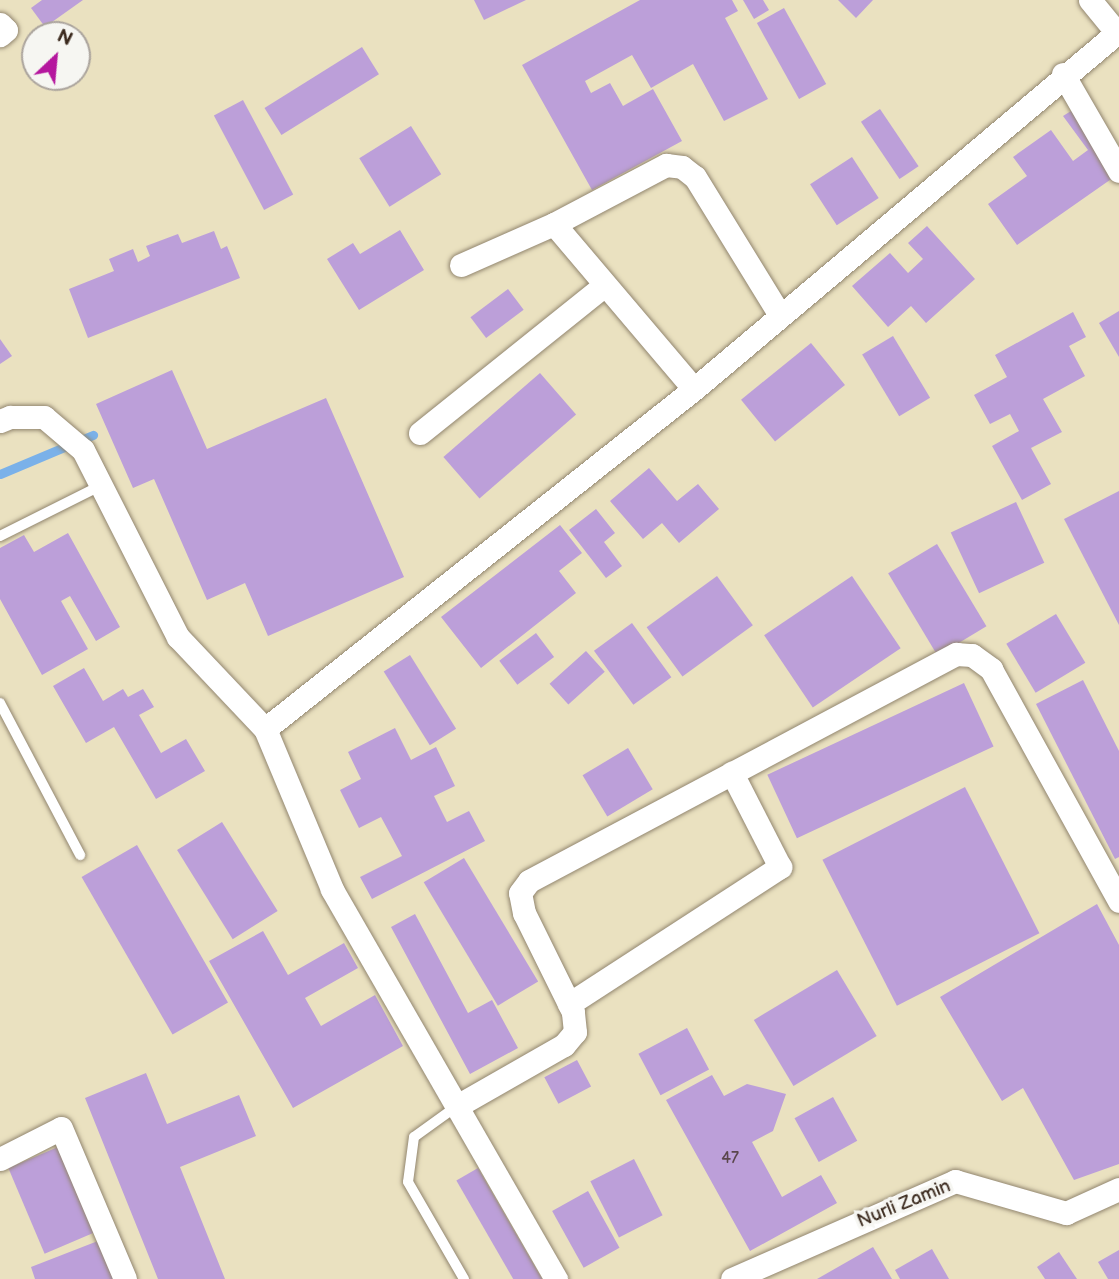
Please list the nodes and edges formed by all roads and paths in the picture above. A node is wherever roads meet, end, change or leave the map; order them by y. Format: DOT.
graph roads {
  1 [pos="1090,0"];
  2 [pos="0,24"];
  3 [pos="1118,32"];
  4 [pos="0,35"];
  5 [pos="1063,74"];
  6 [pos="1119,171"];
  7 [pos="554,224"];
  8 [pos="461,265"];
  9 [pos="605,285"];
  10 [pos="780,314"];
  11 [pos="694,388"];
  12 [pos="0,421"];
  13 [pos="420,433"];
  14 [pos="102,485"];
  15 [pos="0,536"];
  16 [pos="0,704"];
  17 [pos="265,729"];
  18 [pos="732,773"];
  19 [pos="80,855"];
  20 [pos="1119,901"];
  21 [pos="569,1004"];
  22 [pos="457,1106"];
  23 [pos="0,1159"];
  24 [pos="1119,1189"];
  25 [pos="125,1279"];
  26 [pos="464,1279"];
  27 [pos="556,1279"];
  28 [pos="732,1279"];
  1 -- 3 [label="street"];
  2 -- 4 [label="street"];
  3 -- 5 [label="street"];
  5 -- 6 [label="street"];
  5 -- 10 [label="street"];
  7 -- 8 [label="street"];
  7 -- 9 [label="street"];
  7 -- 10 [label="street"];
  9 -- 11 [label="street"];
  9 -- 13 [label="street"];
  10 -- 11 [label="street"];
  11 -- 17 [label="street"];
  12 -- 14 [label="street"];
  14 -- 15 [label="lane"];
  14 -- 17 [label="street"];
  16 -- 19 [label="lane"];
  17 -- 22 [label="street"];
  18 -- 20 [label="street"];
  18 -- 21 [label="street"];
  18 -- 21 [label="street"];
  21 -- 22 [label="street"];
  22 -- 26 [label="lane"];
  22 -- 27 [label="street"];
  23 -- 25 [label="street"];
  24 -- 28 [label="street, Nurli Zamin"];
}
